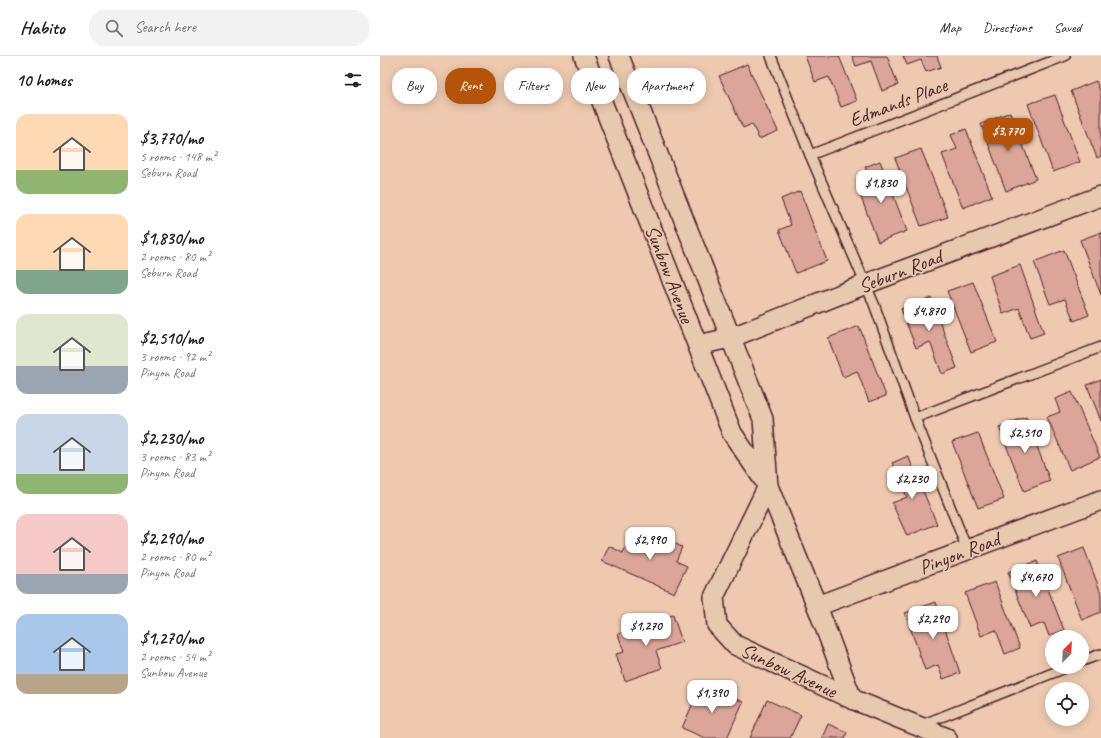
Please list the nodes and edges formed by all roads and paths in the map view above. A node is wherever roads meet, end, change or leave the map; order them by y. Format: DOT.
graph roads {
  1 [pos="584,56"];
  2 [pos="619,56"];
  3 [pos="771,56"];
  4 [pos="1065,56"];
  5 [pos="810,155"];
  6 [pos="1101,196"];
  7 [pos="866,284"];
  8 [pos="730,338"];
  9 [pos="698,345"];
  10 [pos="1101,347"];
  11 [pos="914,418"];
  12 [pos="768,486"];
  13 [pos="1101,500"];
  14 [pos="967,549"];
  15 [pos="817,606"];
  16 [pos="1101,654"];
  17 [pos="1089,659"];
  18 [pos="1050,674"];
  19 [pos="852,699"];
  20 [pos="918,726"];
  21 [pos="947,738"];
  1 -- 9 [label="street, Sunbow Avenue"];
  2 -- 8 [label="street, Sunbow Avenue"];
  3 -- 5 [label="lane"];
  4 -- 5 [label="lane, Edmands Place"];
  5 -- 7 [label="lane"];
  6 -- 7 [label="street, Seburn Road"];
  7 -- 8 [label="street, Seburn Road"];
  7 -- 11 [label="lane"];
  8 -- 9 [label="street, Seburn Road"];
  8 -- 12 [label="street, Sunbow Avenue"];
  9 -- 12 [label="street, Sunbow Avenue"];
  10 -- 11 [label="lane"];
  11 -- 14 [label="lane"];
  12 -- 15 [label="street, Sunbow Avenue"];
  12 -- 19 [label="street, Sunbow Avenue"];
  13 -- 14 [label="street, Pinyon Road"];
  14 -- 15 [label="street, Pinyon Road"];
  15 -- 19 [label="street, Sunbow Avenue"];
  16 -- 17 [label="lane"];
  18 -- 20 [label="lane"];
  19 -- 20 [label="street, Sunbow Avenue"];
  20 -- 21 [label="street, Sunbow Avenue"];
}
